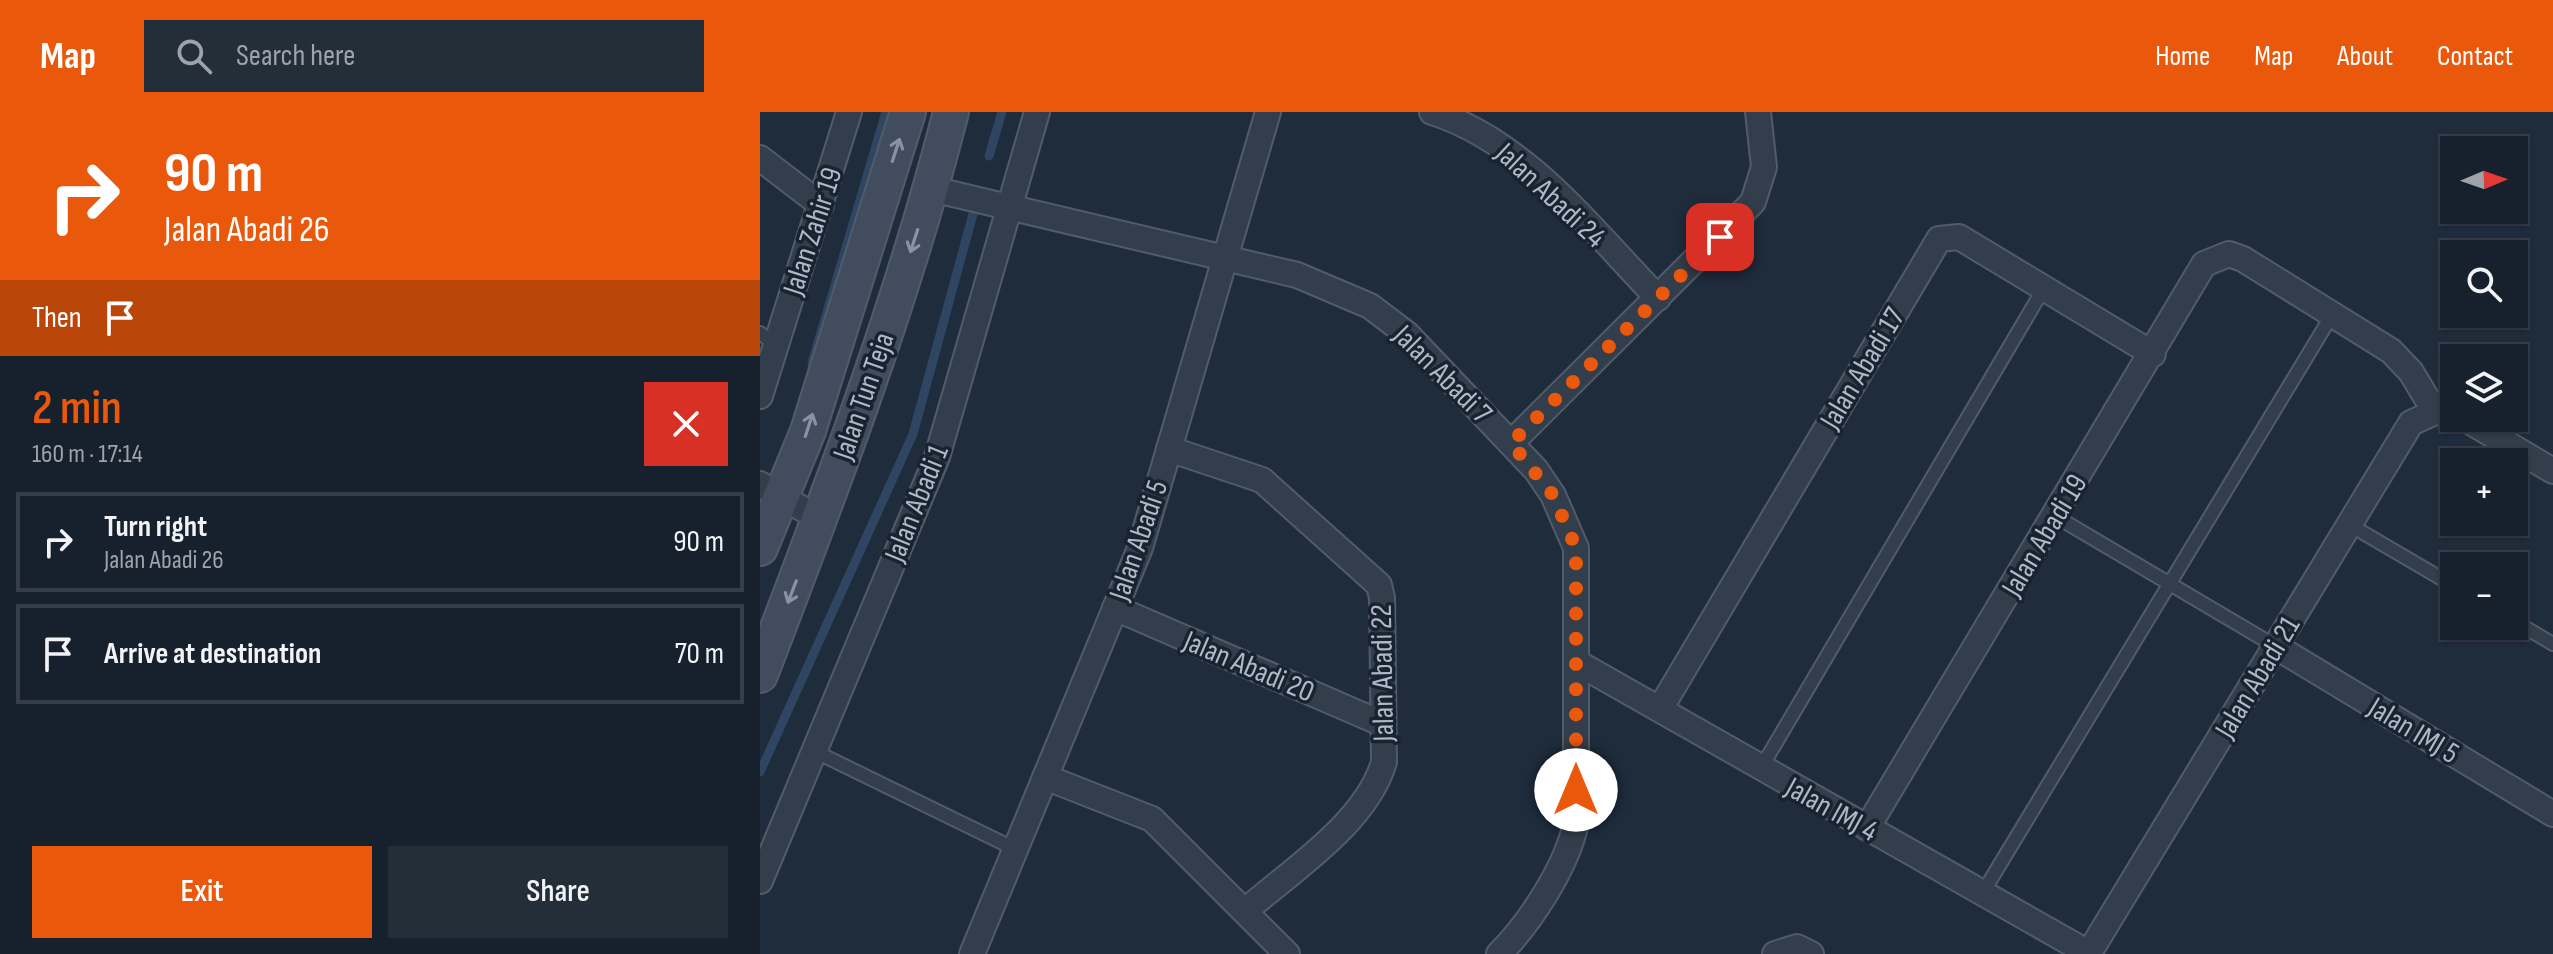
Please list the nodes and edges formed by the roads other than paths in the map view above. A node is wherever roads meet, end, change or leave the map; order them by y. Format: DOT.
graph roads {
  1 [pos="849,112"];
  2 [pos="908,112"];
  3 [pos="951,112"];
  4 [pos="1037,112"];
  5 [pos="1268,112"];
  6 [pos="1432,112"];
  7 [pos="1758,112"];
  8 [pos="760,158"];
  9 [pos="932,189"];
  10 [pos="821,205"];
  11 [pos="1011,208"];
  12 [pos="1225,259"];
  13 [pos="2044,288"];
  14 [pos="1658,298"];
  15 [pos="2332,315"];
  16 [pos="768,339"];
  17 [pos="2153,354"];
  18 [pos="760,396"];
  19 [pos="2440,408"];
  20 [pos="2440,414"];
  21 [pos="2488,432"];
  22 [pos="1511,443"];
  23 [pos="1169,449"];
  24 [pos="2553,471"];
  25 [pos="770,491"];
  26 [pos="2055,516"];
  27 [pos="820,519"];
  28 [pos="2350,525"];
  29 [pos="760,548"];
  30 [pos="2440,578"];
  31 [pos="2167,583"];
  32 [pos="1115,608"];
  33 [pos="2528,629"];
  34 [pos="2553,644"];
  35 [pos="2275,646"];
  36 [pos="1576,662"];
  37 [pos="760,675"];
  38 [pos="1660,709"];
  39 [pos="1383,724"];
  40 [pos="814,751"];
  41 [pos="1761,768"];
  42 [pos="1045,777"];
  43 [pos="2553,814"];
  44 [pos="1867,828"];
  45 [pos="1015,849"];
  46 [pos="760,881"];
  47 [pos="1982,895"];
  48 [pos="1245,911"];
  49 [pos="1273,950"];
  50 [pos="1777,953"];
  51 [pos="972,954"];
  52 [pos="1499,954"];
  53 [pos="1811,954"];
  54 [pos="2089,954"];
  1 -- 10 [label="street, Jalan Zahir 19"];
  25 -- 2 [label="main road, Jalan Tun Teja, one-way"];
  3 -- 9 [label="main road, Jalan Tun Teja"];
  4 -- 11 [label="street, Jalan Abadi 1"];
  5 -- 12 [label="street, Jalan Abadi 5"];
  6 -- 14 [label="street, Jalan Abadi 24"];
  7 -- 14 [label="street"];
  8 -- 10 [label="street"];
  9 -- 11 [label="street, Jalan Abadi 7"];
  9 -- 27 [label="main road, Jalan Tun Teja, one-way"];
  10 -- 16 [label="street, Jalan Zahir 19"];
  11 -- 12 [label="street, Jalan Abadi 7"];
  11 -- 40 [label="street, Jalan Abadi 1"];
  12 -- 22 [label="street, Jalan Abadi 7"];
  12 -- 23 [label="street, Jalan Abadi 5"];
  13 -- 17 [label="street, Jalan Abadi 17"];
  13 -- 38 [label="street, Jalan Abadi 17"];
  13 -- 41 [label="lane"];
  14 -- 22 [label="street"];
  15 -- 17 [label="street, Jalan Abadi 19"];
  15 -- 19 [label="street"];
  15 -- 31 [label="lane"];
  16 -- 18 [label="street, Jalan Zahir 19"];
  17 -- 26 [label="street, Jalan Abadi 19"];
  20 -- 28 [label="street, Jalan Abadi 21"];
  21 -- 24 [label="street"];
  22 -- 36 [label="street, Jalan Abadi 7"];
  23 -- 32 [label="street, Jalan Abadi 5"];
  23 -- 39 [label="street, Jalan Abadi 22"];
  25 -- 27 [label="street"];
  25 -- 29 [label="main road, Jalan Tun Teja"];
  26 -- 31 [label="lane"];
  26 -- 44 [label="street, Jalan Abadi 19"];
  27 -- 37 [label="main road, Jalan Tun Teja, one-way"];
  28 -- 30 [label="lane"];
  28 -- 35 [label="street, Jalan Abadi 21"];
  31 -- 35 [label="lane"];
  31 -- 47 [label="lane"];
  32 -- 39 [label="street, Jalan Abadi 20"];
  32 -- 42 [label="street, Jalan Abadi 5"];
  33 -- 34 [label="lane"];
  35 -- 43 [label="street, Jalan IMJ 5"];
  35 -- 54 [label="street, Jalan Abadi 21"];
  36 -- 38 [label="street, Jalan IMJ 4"];
  36 -- 52 [label="street, Jalan Abadi 7"];
  38 -- 41 [label="street, Jalan IMJ 4"];
  39 -- 48 [label="street, Jalan Abadi 22"];
  40 -- 45 [label="lane"];
  40 -- 46 [label="street, Jalan Abadi 1"];
  41 -- 44 [label="street, Jalan IMJ 4"];
  42 -- 45 [label="street, Jalan Abadi 5"];
  42 -- 48 [label="street"];
  44 -- 47 [label="street, Jalan IMJ 4"];
  45 -- 51 [label="street, Jalan Abadi 5"];
  47 -- 54 [label="street, Jalan IMJ 4"];
  48 -- 49 [label="street"];
  50 -- 53 [label="street"];
}
